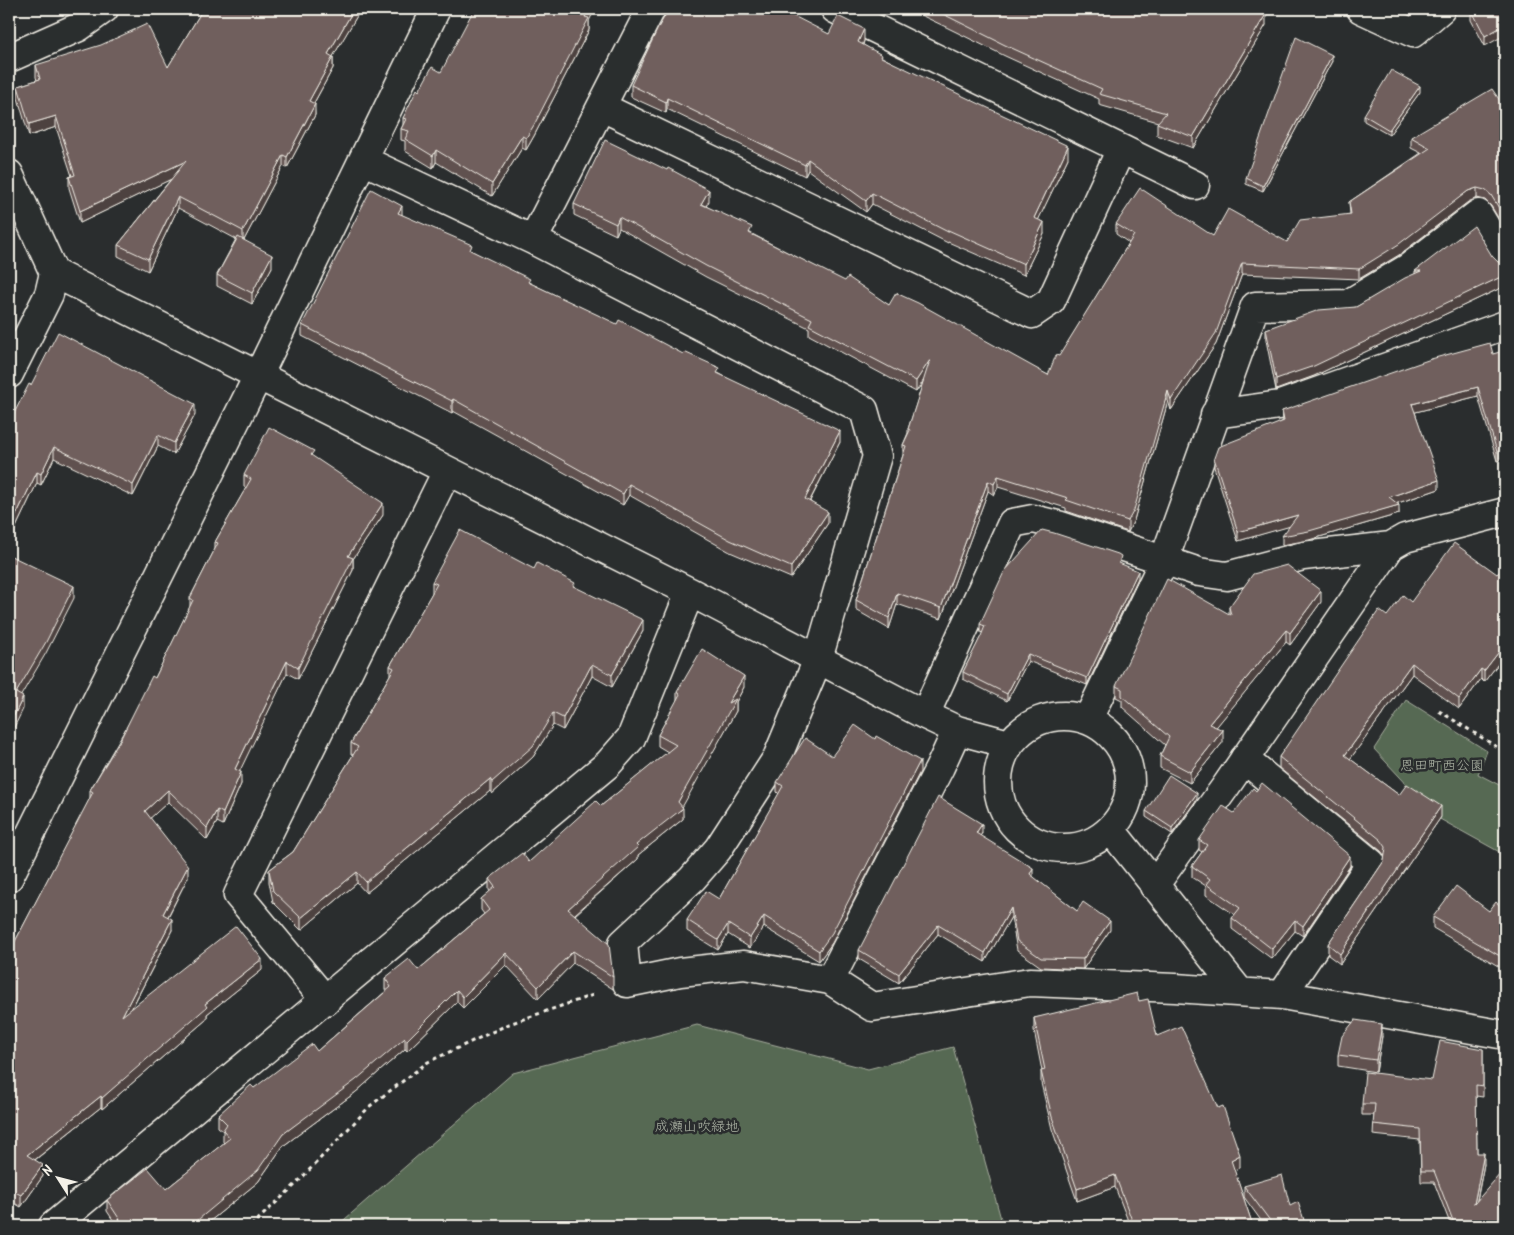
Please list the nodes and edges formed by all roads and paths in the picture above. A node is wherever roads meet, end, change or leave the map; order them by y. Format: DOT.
graph roads {
  1 [pos="104,9"];
  2 [pos="436,9"];
  3 [pos="651,9"];
  4 [pos="835,9"];
  5 [pos="1361,9"];
  6 [pos="1442,9"];
  7 [pos="9,58"];
  8 [pos="602,107"];
  9 [pos="1121,148"];
  10 [pos="363,160"];
  11 [pos="9,174"];
  12 [pos="1195,185"];
  13 [pos="533,240"];
  14 [pos="1505,259"];
  15 [pos="54,273"];
  16 [pos="1505,325"];
  17 [pos="9,374"];
  18 [pos="258,376"];
  19 [pos="1215,414"];
  20 [pos="447,471"];
  21 [pos="1505,512"];
  22 [pos="1391,546"];
  23 [pos="1164,560"];
  24 [pos="690,592"];
  25 [pos="818,659"];
  26 [pos="1439,711"];
  27 [pos="925,715"];
  28 [pos="1088,719"];
  29 [pos="957,730"];
  30 [pos="1009,744"];
  31 [pos="1505,752"];
  32 [pos="1244,759"];
  33 [pos="1111,830"];
  34 [pos="9,877"];
  35 [pos="1154,886"];
  36 [pos="830,980"];
  37 [pos="627,983"];
  38 [pos="1239,991"];
  39 [pos="1282,995"];
  40 [pos="326,1001"];
  41 [pos="1505,1035"];
  42 [pos="53,1226"];
  43 [pos="251,1226"];
  1 -- 7 [label="street"];
  2 -- 10 [label="street"];
  3 -- 8 [label="street"];
  4 -- 9 [label="street"];
  5 -- 6 [label="street"];
  8 -- 9 [label="street"];
  8 -- 13 [label="street"];
  9 -- 12 [label="street"];
  10 -- 13 [label="street"];
  10 -- 18 [label="street"];
  11 -- 15 [label="street"];
  13 -- 25 [label="street"];
  14 -- 19 [label="street"];
  15 -- 17 [label="street"];
  15 -- 18 [label="street"];
  16 -- 19 [label="street"];
  18 -- 20 [label="street"];
  18 -- 34 [label="street"];
  19 -- 23 [label="street"];
  20 -- 24 [label="street"];
  20 -- 40 [label="street"];
  21 -- 22 [label="street"];
  22 -- 23 [label="street"];
  22 -- 32 [label="street"];
  23 -- 27 [label="street"];
  23 -- 28 [label="street"];
  24 -- 25 [label="street"];
  24 -- 40 [label="street"];
  25 -- 27 [label="street"];
  25 -- 37 [label="street"];
  26 -- 31 [label="path"];
  27 -- 29 [label="street"];
  28 -- 30 [label="street"];
  28 -- 33 [label="street"];
  29 -- 30 [label="street"];
  29 -- 36 [label="street"];
  30 -- 33 [label="street"];
  32 -- 35 [label="street"];
  32 -- 39 [label="street"];
  33 -- 35 [label="street"];
  35 -- 38 [label="street"];
  36 -- 37 [label="street"];
  36 -- 38 [label="street"];
  37 -- 43 [label="path"];
  38 -- 39 [label="street"];
  39 -- 41 [label="street"];
  40 -- 42 [label="street"];
}
